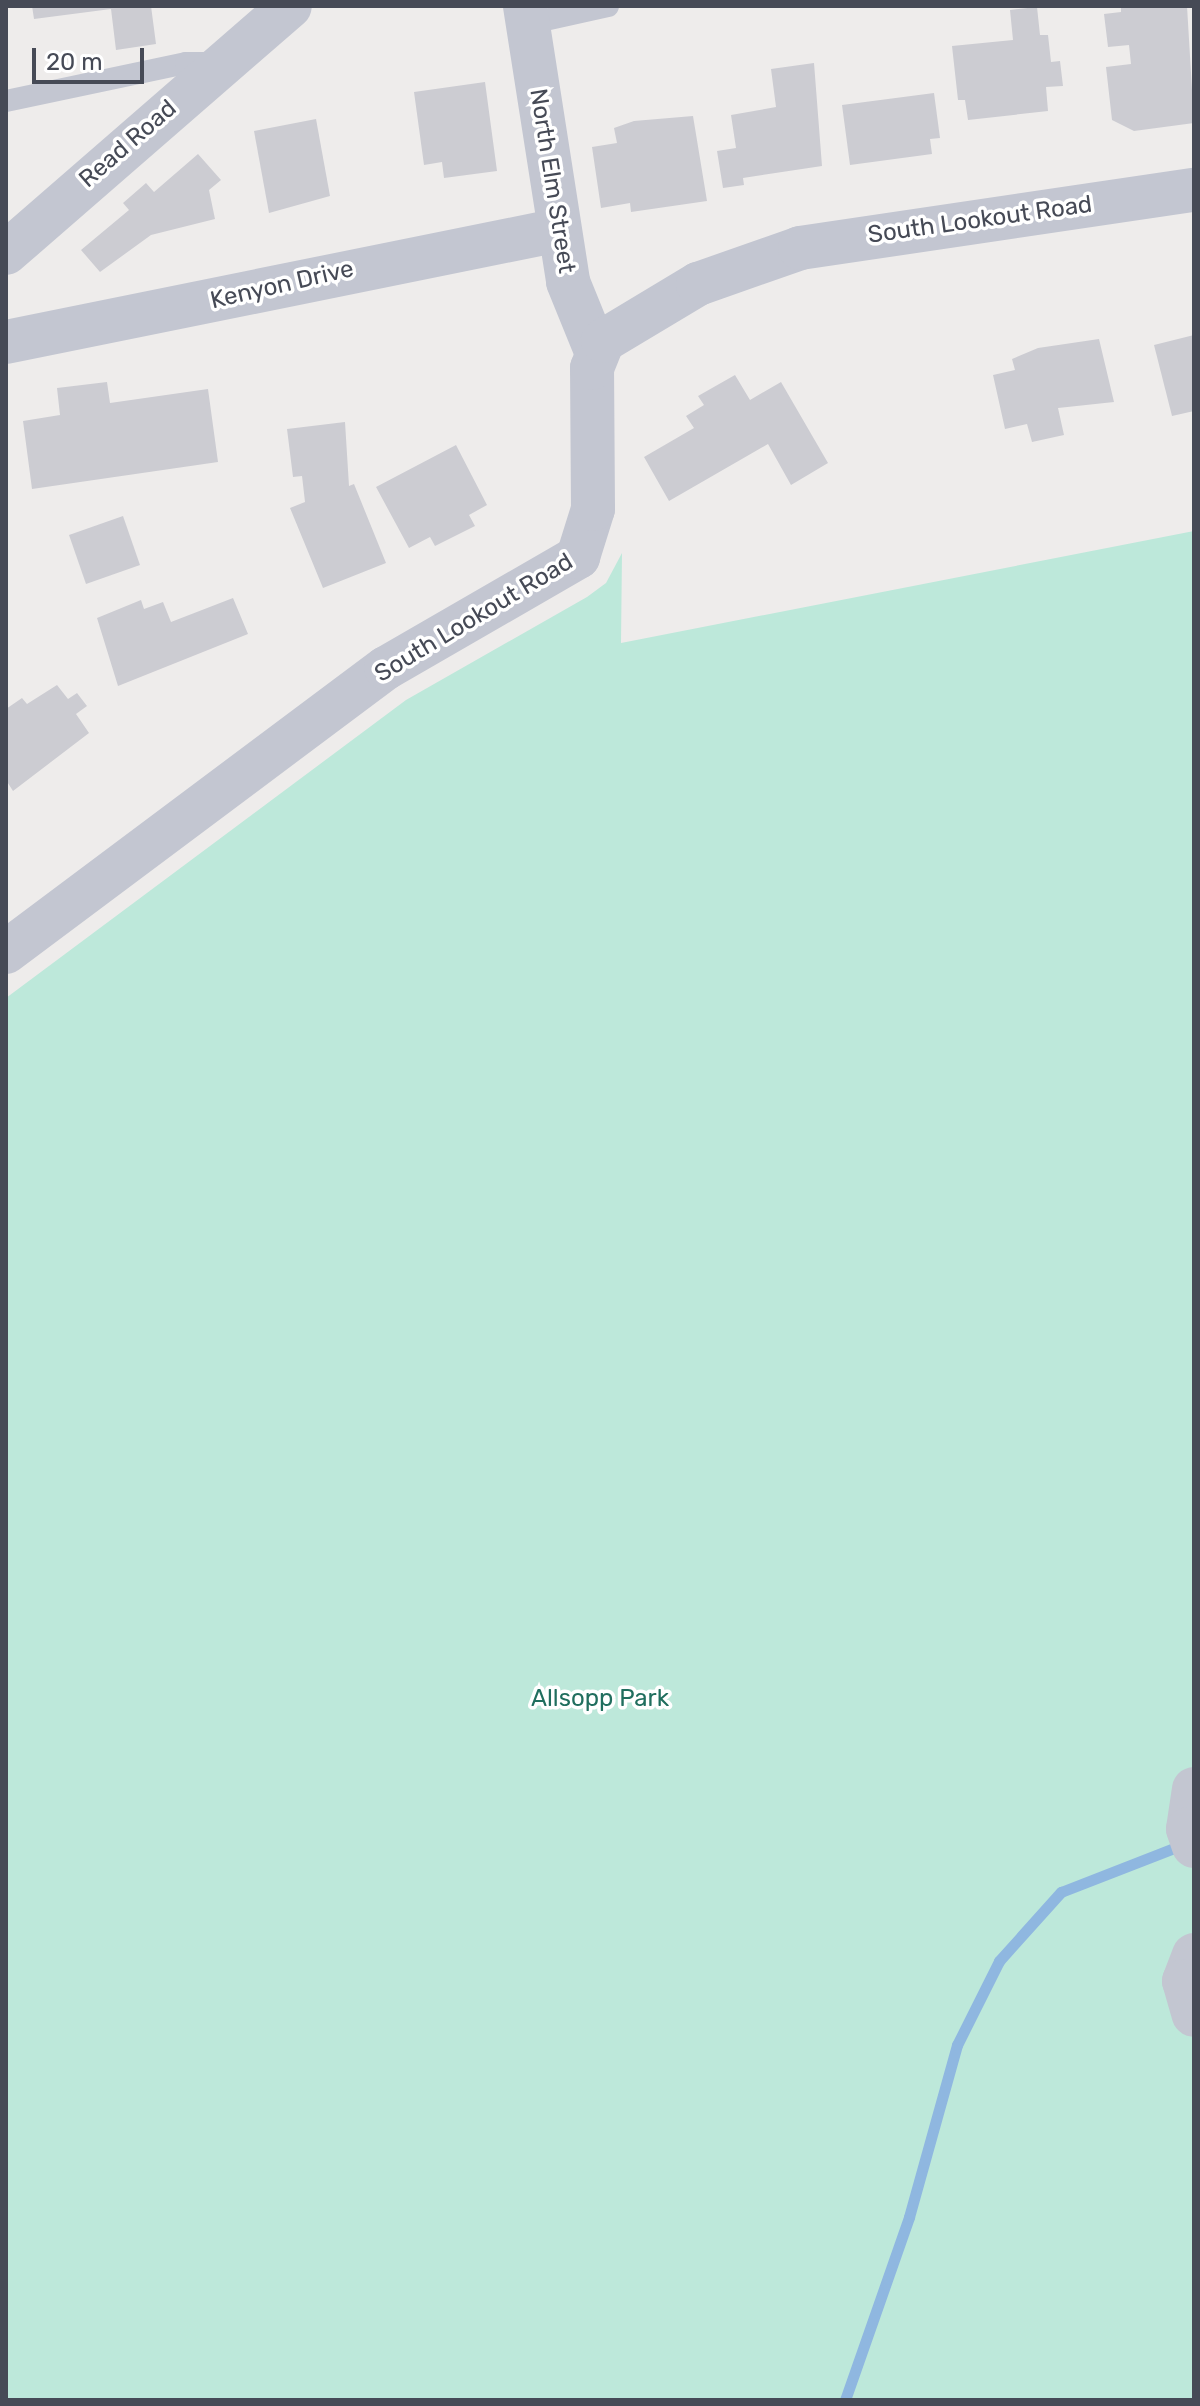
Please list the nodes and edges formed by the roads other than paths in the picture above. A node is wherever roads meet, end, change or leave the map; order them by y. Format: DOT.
graph roads {
  1 [pos="290,6"];
  2 [pos="608,6"];
  3 [pos="526,15"];
  4 [pos="223,63"];
  5 [pos="6,101"];
  6 [pos="1194,190"];
  7 [pos="559,230"];
  8 [pos="6,253"];
  9 [pos="6,342"];
  10 [pos="596,351"];
  11 [pos="6,952"];
  12 [pos="1194,1955"];
  13 [pos="1194,2015"];
  1 -- 4 [label="street, Read Road"];
  2 -- 3 [label="lane"];
  3 -- 7 [label="street, North Elm Street"];
  4 -- 5 [label="lane"];
  4 -- 8 [label="street, Read Road"];
  6 -- 10 [label="street, South Lookout Road"];
  7 -- 9 [label="street, Kenyon Drive"];
  7 -- 10 [label="street, North Elm Street"];
  10 -- 11 [label="street, South Lookout Road"];
  12 -- 13 [label="street"];
}
